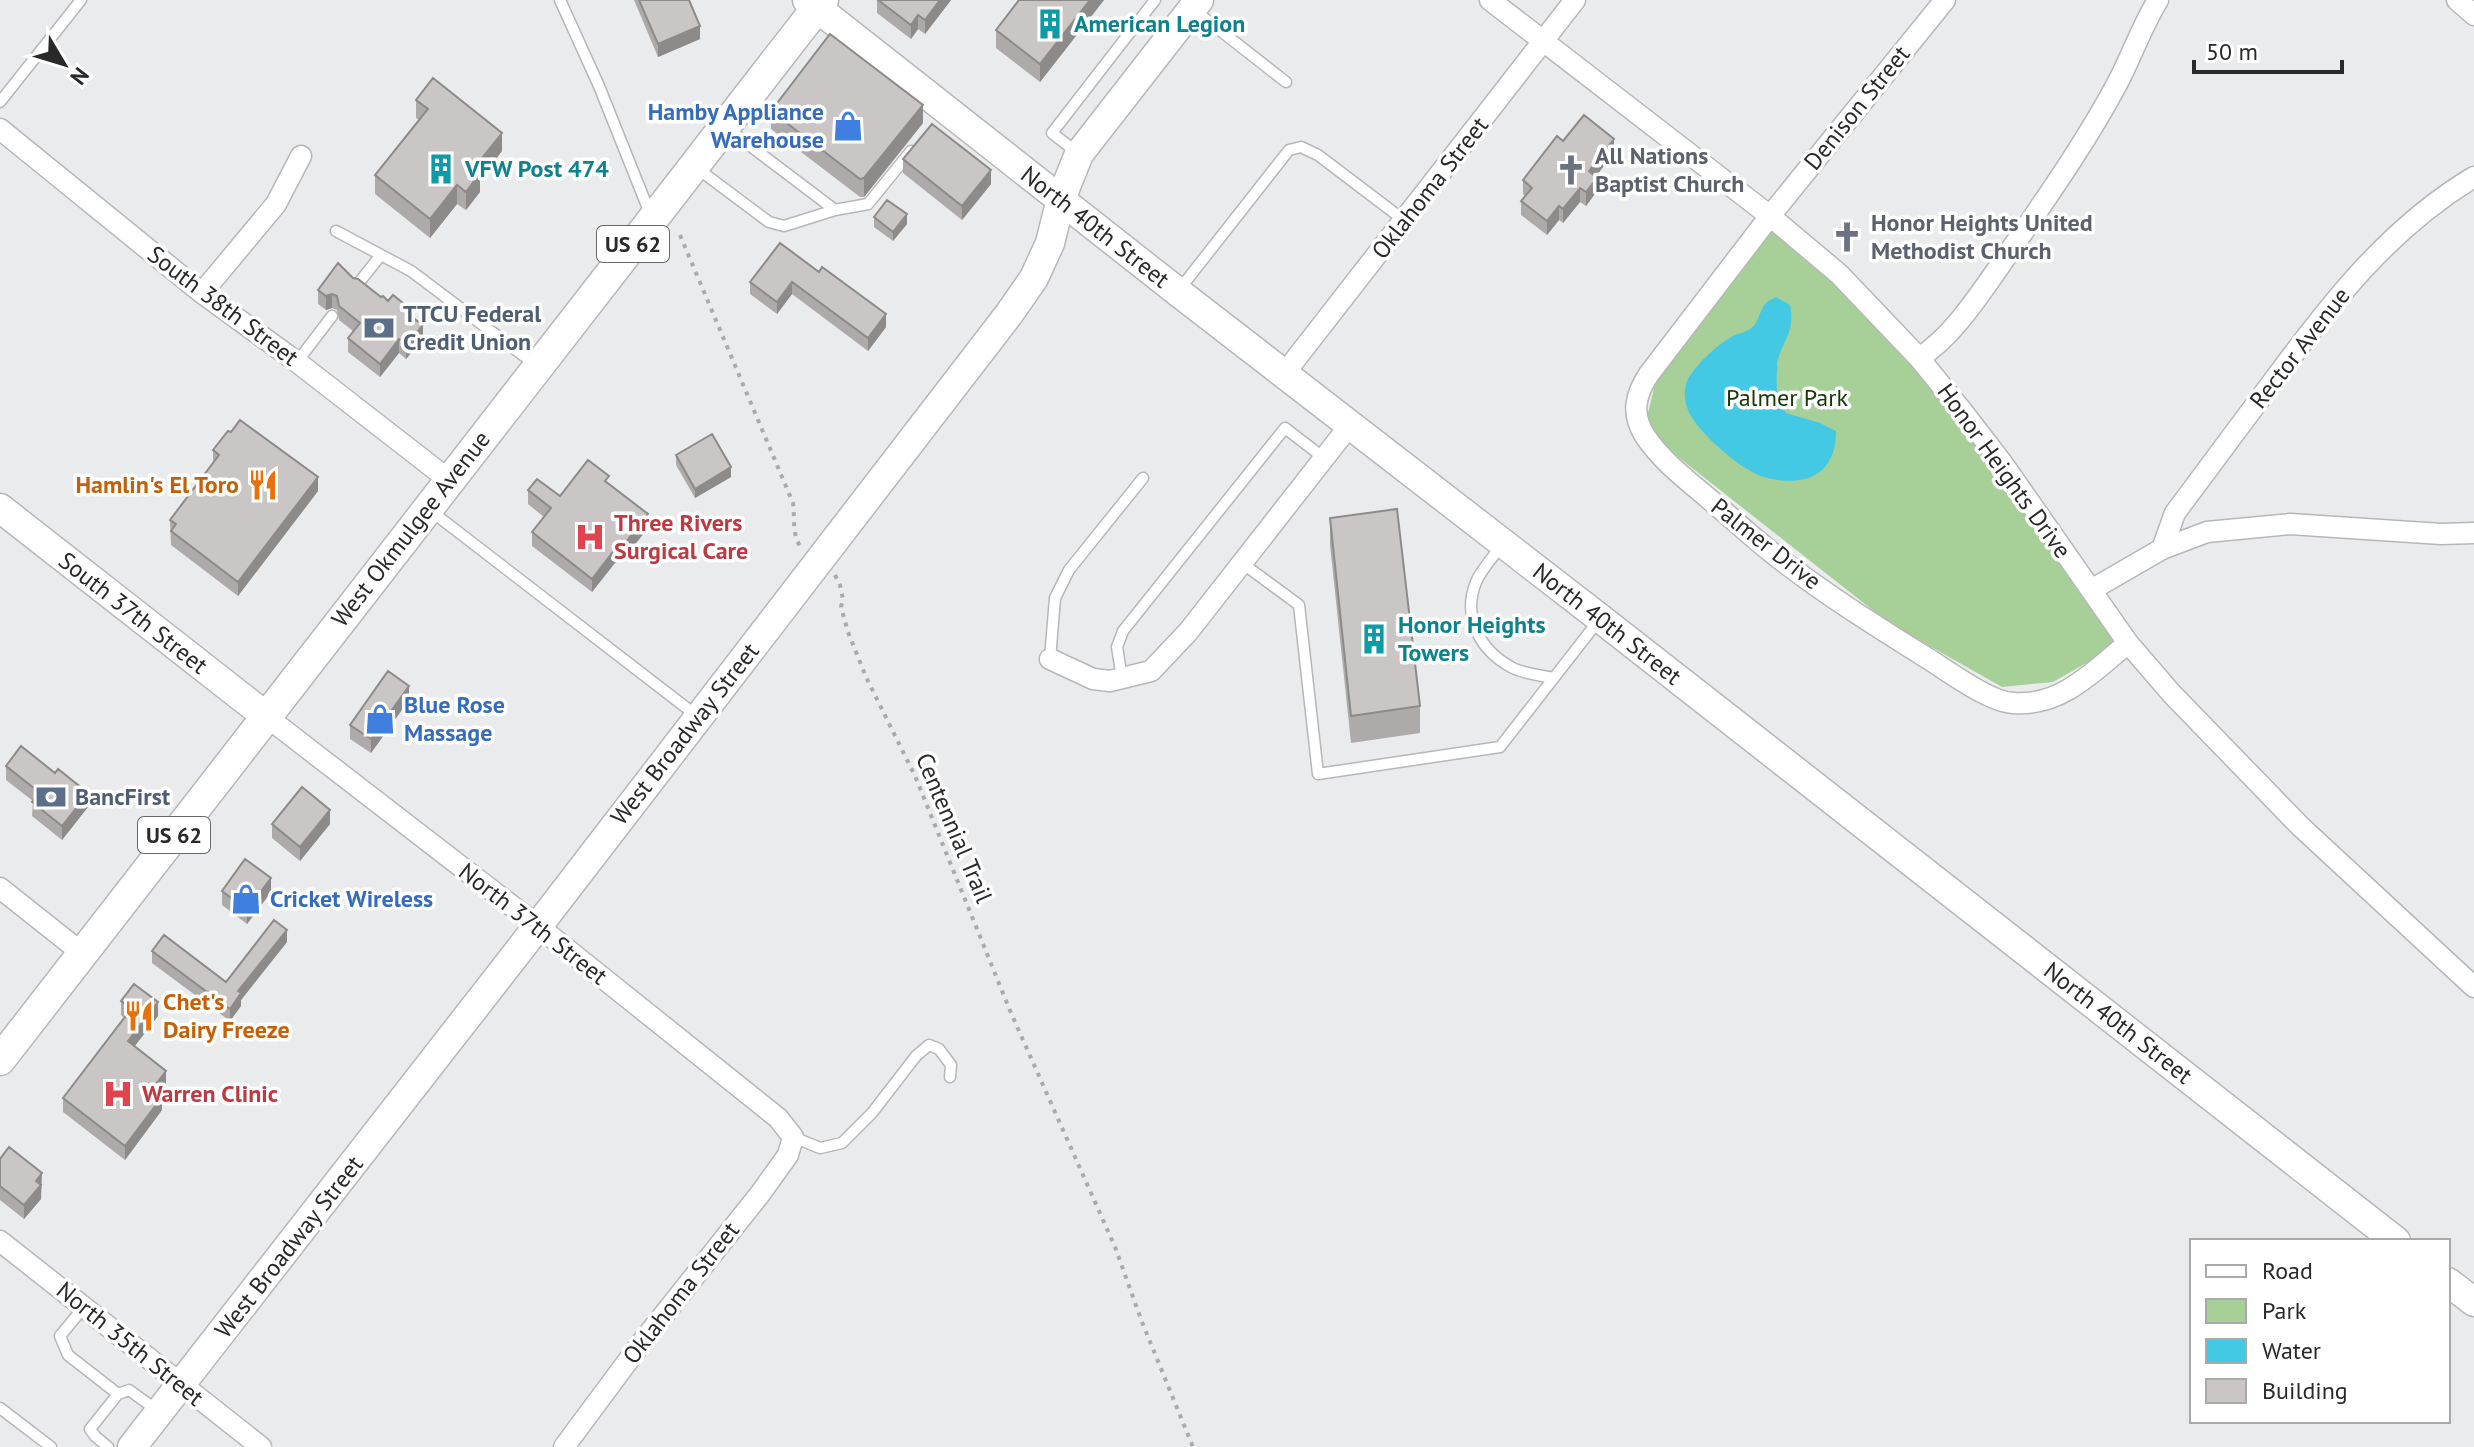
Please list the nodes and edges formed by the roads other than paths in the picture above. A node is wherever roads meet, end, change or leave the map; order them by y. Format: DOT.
graph roads {
  1 [pos="81,0"];
  2 [pos="560,0"];
  3 [pos="1155,0"];
  4 [pos="1490,0"];
  5 [pos="1575,0"];
  6 [pos="1945,0"];
  7 [pos="2158,0"];
  8 [pos="2457,0"];
  9 [pos="816,3"];
  10 [pos="1196,4"];
  11 [pos="2474,15"];
  12 [pos="1142,17"];
  13 [pos="1169,39"];
  14 [pos="1544,43"];
  15 [pos="1286,82"];
  16 [pos="0,102"];
  17 [pos="725,126"];
  18 [pos="0,129"];
  19 [pos="916,144"];
  20 [pos="1079,154"];
  21 [pos="301,156"];
  22 [pos="694,166"];
  23 [pos="2474,177"];
  24 [pos="1061,199"];
  25 [pos="835,210"];
  26 [pos="1770,216"];
  27 [pos="652,219"];
  28 [pos="1405,221"];
  29 [pos="336,231"];
  30 [pos="381,255"];
  31 [pos="357,285"];
  32 [pos="1178,292"];
  33 [pos="202,293"];
  34 [pos="332,316"];
  35 [pos="1919,358"];
  36 [pos="297,362"];
  37 [pos="538,366"];
  38 [pos="1284,374"];
  39 [pos="1350,425"];
  40 [pos="1324,458"];
  41 [pos="1143,478"];
  42 [pos="449,480"];
  43 [pos="427,507"];
  44 [pos="0,509"];
  45 [pos="2474,533"];
  46 [pos="1503,543"];
  47 [pos="2162,549"];
  48 [pos="1242,563"];
  49 [pos="2091,590"];
  50 [pos="1601,619"];
  51 [pos="2128,643"];
  52 [pos="1050,659"];
  53 [pos="1553,678"];
  54 [pos="1122,679"];
  55 [pos="267,717"];
  56 [pos="699,717"];
  57 [pos="0,888"];
  58 [pos="538,926"];
  59 [pos="82,953"];
  60 [pos="2471,980"];
  61 [pos="0,1060"];
  62 [pos="950,1077"];
  63 [pos="793,1137"];
  64 [pos="2393,1239"];
  65 [pos="0,1241"];
  66 [pos="2450,1284"];
  67 [pos="2474,1302"];
  68 [pos="84,1307"];
  69 [pos="181,1386"];
  70 [pos="118,1394"];
  71 [pos="0,1408"];
  72 [pos="160,1412"];
  73 [pos="51,1447"];
  74 [pos="108,1447"];
  75 [pos="132,1447"];
  76 [pos="261,1447"];
  77 [pos="564,1447"];
  1 -- 16 [label="lane"];
  2 -- 27 [label="lane"];
  3 -- 12 [label="lane"];
  4 -- 14 [label="street, Honor Heights Drive"];
  5 -- 14 [label="street, Oklahoma Street"];
  6 -- 26 [label="street, Denison Street"];
  7 -- 35 [label="street"];
  8 -- 11 [label="street"];
  9 -- 17 [label="main road, West Okmulgee Avenue / US 62"];
  9 -- 24 [label="street, North 40th Street"];
  10 -- 13 [label="street, West Broadway Street"];
  10 -- 15 [label="lane"];
  12 -- 13 [label="lane"];
  12 -- 20 [label="lane"];
  13 -- 20 [label="street, West Broadway Street"];
  14 -- 26 [label="street, Honor Heights Drive"];
  14 -- 28 [label="street, Oklahoma Street"];
  17 -- 22 [label="main road, West Okmulgee Avenue / US 62"];
  17 -- 25 [label="lane"];
  18 -- 33 [label="street, South 38th Street"];
  19 -- 25 [label="lane"];
  20 -- 24 [label="street, West Broadway Street"];
  21 -- 33 [label="street"];
  22 -- 25 [label="lane"];
  22 -- 27 [label="main road, West Okmulgee Avenue / US 62"];
  23 -- 47 [label="street, Rector Avenue"];
  24 -- 32 [label="street, North 40th Street"];
  24 -- 56 [label="street, West Broadway Street"];
  26 -- 35 [label="street, Honor Heights Drive"];
  26 -- 51 [label="street, Palmer Drive"];
  27 -- 37 [label="main road, West Okmulgee Avenue / US 62"];
  28 -- 32 [label="lane"];
  28 -- 38 [label="street, Oklahoma Street"];
  29 -- 30 [label="lane"];
  30 -- 31 [label="lane"];
  30 -- 37 [label="lane"];
  32 -- 38 [label="street, North 40th Street"];
  33 -- 36 [label="street, South 38th Street"];
  34 -- 36 [label="lane"];
  35 -- 49 [label="street, Honor Heights Drive"];
  36 -- 42 [label="street, South 38th Street"];
  37 -- 42 [label="main road, West Okmulgee Avenue / US 62"];
  38 -- 39 [label="street, North 40th Street"];
  39 -- 40 [label="street"];
  39 -- 46 [label="street, North 40th Street"];
  40 -- 48 [label="street"];
  40 -- 54 [label="lane"];
  41 -- 52 [label="lane"];
  42 -- 43 [label="main road, West Okmulgee Avenue / US 62"];
  43 -- 55 [label="main road, West Okmulgee Avenue / US 62"];
  43 -- 56 [label="lane"];
  44 -- 55 [label="street, South 37th Street"];
  45 -- 47 [label="street"];
  46 -- 50 [label="street, North 40th Street"];
  46 -- 53 [label="lane"];
  47 -- 49 [label="street"];
  48 -- 53 [label="lane"];
  48 -- 54 [label="street"];
  49 -- 51 [label="street, Honor Heights Drive"];
  50 -- 53 [label="lane"];
  50 -- 64 [label="street, North 40th Street"];
  51 -- 60 [label="street, Honor Heights Drive"];
  52 -- 54 [label="street"];
  55 -- 58 [label="street, North 37th Street"];
  55 -- 59 [label="main road, West Okmulgee Avenue / US 62"];
  56 -- 58 [label="street, West Broadway Street"];
  57 -- 59 [label="street"];
  58 -- 63 [label="street, North 37th Street"];
  58 -- 69 [label="street, West Broadway Street"];
  59 -- 61 [label="main road, West Okmulgee Avenue / US 62"];
  62 -- 63 [label="lane"];
  63 -- 77 [label="street, Oklahoma Street"];
  65 -- 68 [label="street, North 35th Street"];
  66 -- 67 [label="street"];
  68 -- 69 [label="street, North 35th Street"];
  68 -- 70 [label="lane"];
  69 -- 72 [label="street, West Broadway Street"];
  69 -- 76 [label="street, North 35th Street"];
  70 -- 72 [label="lane"];
  70 -- 74 [label="lane"];
  71 -- 73 [label="lane"];
  72 -- 75 [label="street, West Broadway Street"];
}
